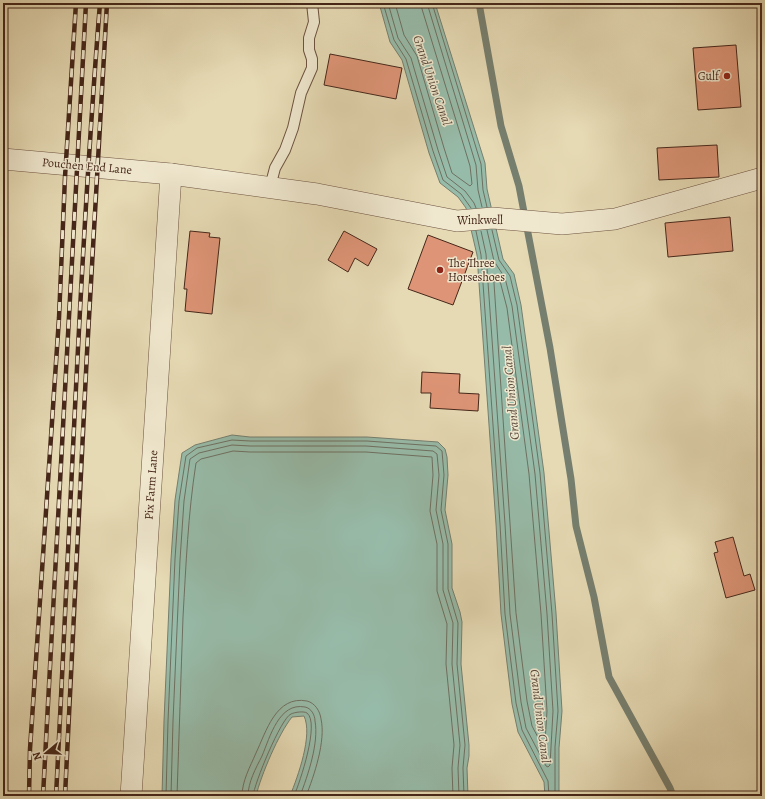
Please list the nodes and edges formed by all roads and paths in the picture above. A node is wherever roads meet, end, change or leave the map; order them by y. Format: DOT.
graph roads {
  1 [pos="312,3"];
  2 [pos="3,160"];
  3 [pos="171,174"];
  4 [pos="762,178"];
  5 [pos="270,187"];
  6 [pos="131,796"];
  1 -- 5 [label="lane"];
  2 -- 3 [label="street, Pouchen End Lane"];
  3 -- 5 [label="street, Winkwell"];
  3 -- 6 [label="street, Pix Farm Lane"];
  4 -- 5 [label="street, Winkwell"];
}
